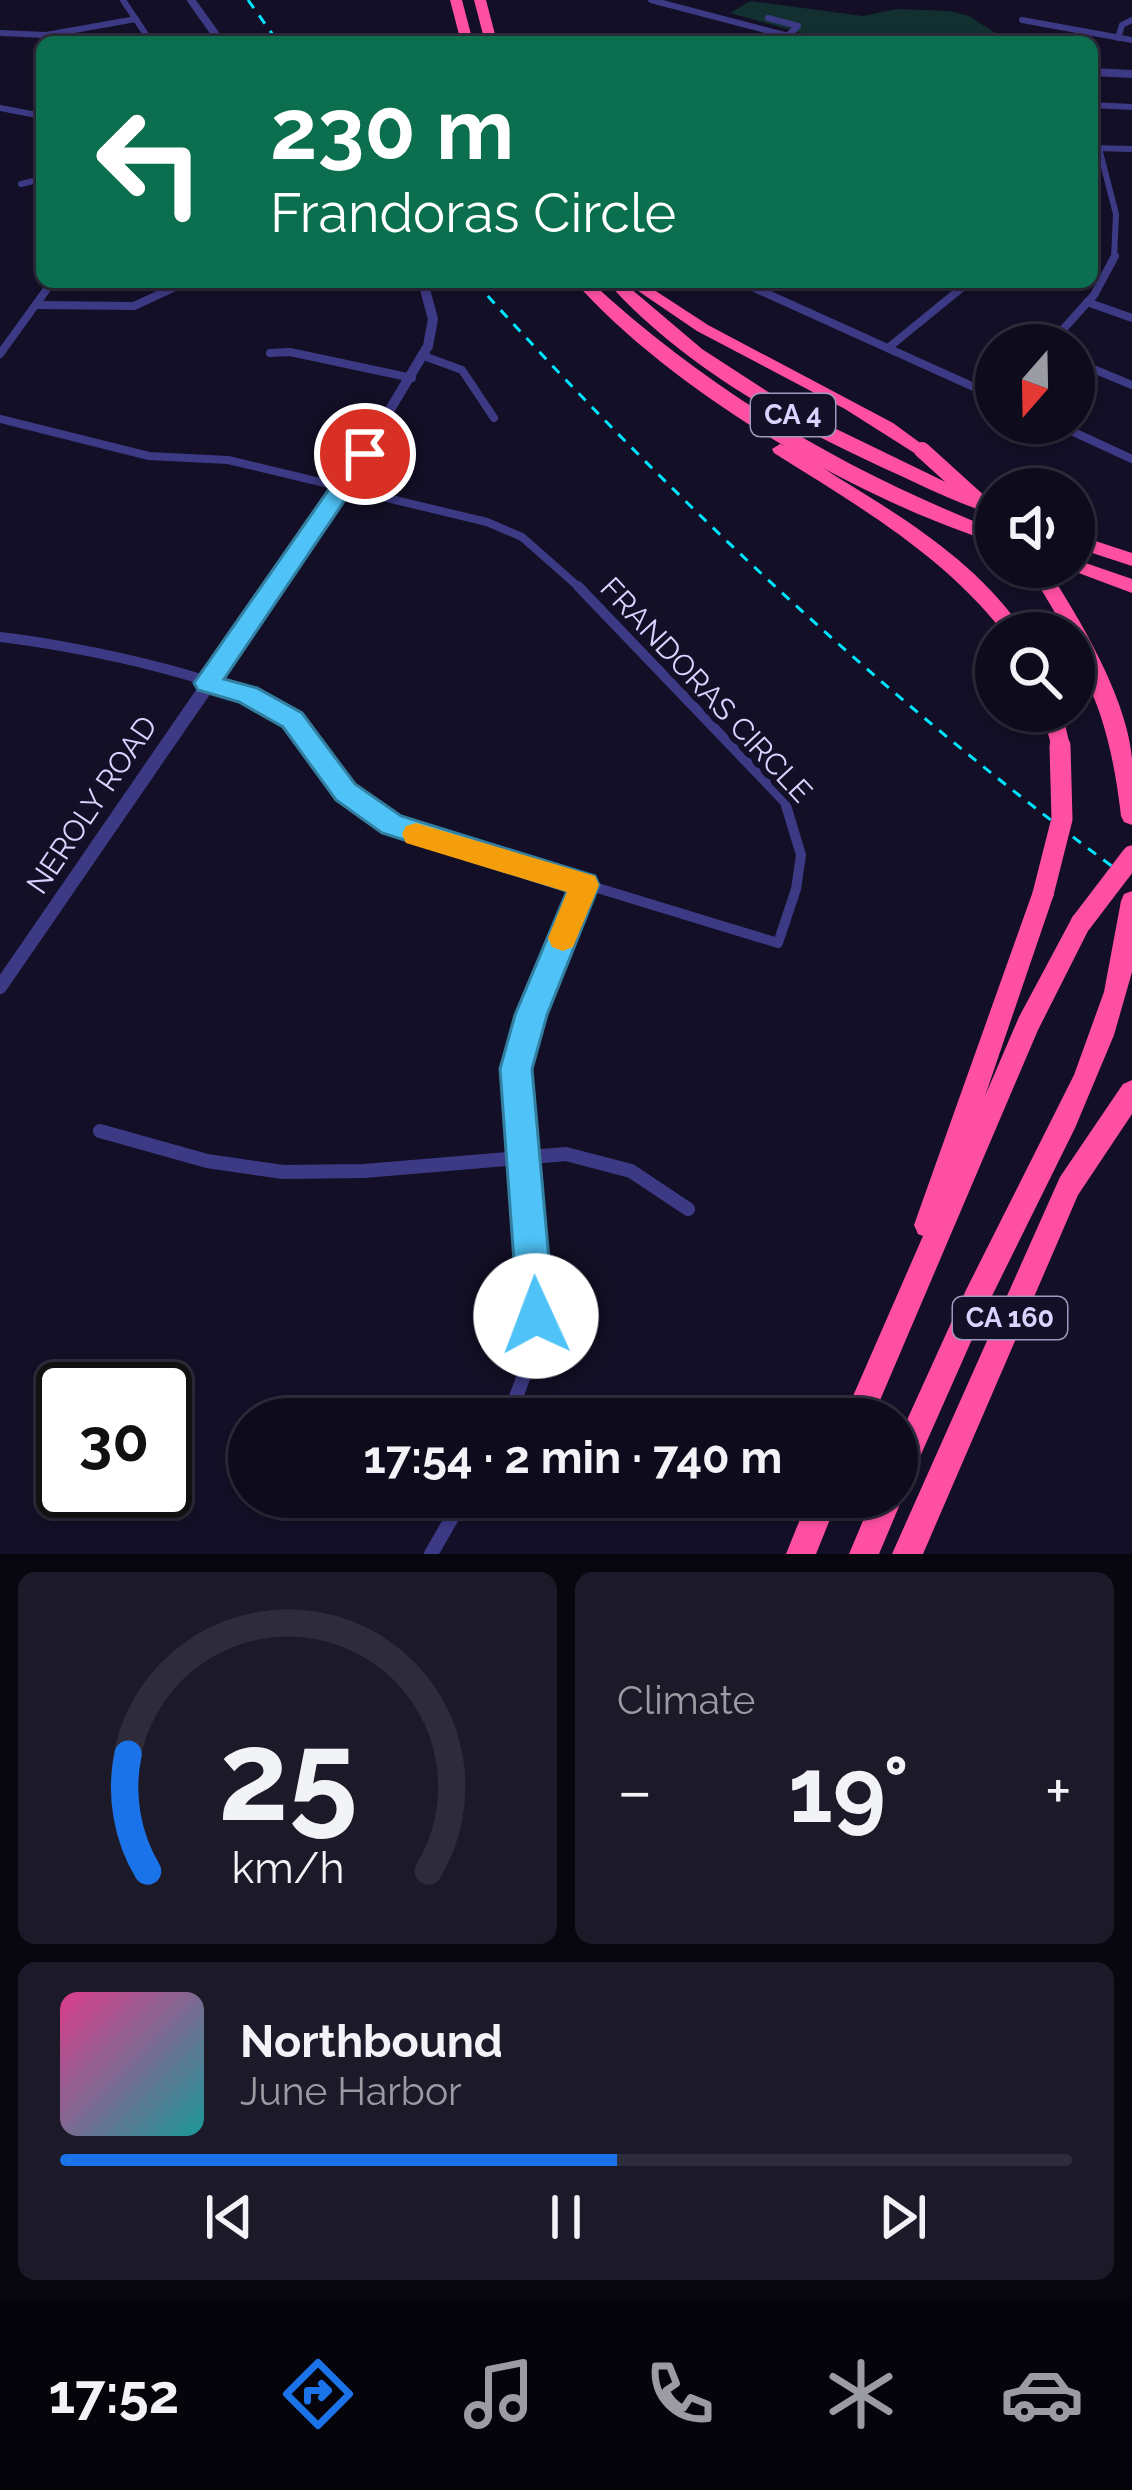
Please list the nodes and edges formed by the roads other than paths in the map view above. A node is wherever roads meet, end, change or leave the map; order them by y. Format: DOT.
graph roads {
  1 [pos="123,0"];
  2 [pos="191,0"];
  3 [pos="452,0"];
  4 [pos="480,0"];
  5 [pos="651,0"];
  6 [pos="767,18"];
  7 [pos="136,19"];
  8 [pos="1022,20"];
  9 [pos="1132,20"];
  10 [pos="0,33"];
  11 [pos="147,36"];
  12 [pos="217,36"];
  13 [pos="464,36"];
  14 [pos="489,36"];
  15 [pos="775,36"];
  16 [pos="788,36"];
  17 [pos="1118,38"];
  18 [pos="1132,40"];
  19 [pos="1098,72"];
  20 [pos="1132,74"];
  21 [pos="1098,105"];
  22 [pos="1132,106"];
  23 [pos="0,108"];
  24 [pos="36,115"];
  25 [pos="1098,148"];
  26 [pos="1132,148"];
  27 [pos="1098,154"];
  28 [pos="36,180"];
  29 [pos="21,184"];
  30 [pos="48,288"];
  31 [pos="176,288"];
  32 [pos="425,288"];
  33 [pos="588,288"];
  34 [pos="621,288"];
  35 [pos="641,288"];
  36 [pos="758,288"];
  37 [pos="962,288"];
  38 [pos="1087,302"];
  39 [pos="37,305"];
  40 [pos="1132,318"];
  41 [pos="1068,324"];
  42 [pos="644,341"];
  43 [pos="888,348"];
  44 [pos="270,353"];
  45 [pos="0,354"];
  46 [pos="424,356"];
  47 [pos="1095,370"];
  48 [pos="412,378"];
  49 [pos="1132,385"];
  50 [pos="975,387"];
  51 [pos="494,418"];
  52 [pos="0,419"];
  53 [pos="1095,441"];
  54 [pos="1132,458"];
  55 [pos="344,488"];
  56 [pos="975,495"];
  57 [pos="975,504"];
  58 [pos="975,528"];
  59 [pos="1095,547"];
  60 [pos="1132,560"];
  61 [pos="1095,573"];
  62 [pos="1132,586"];
  63 [pos="1052,588"];
  64 [pos="996,612"];
  65 [pos="0,637"];
  66 [pos="207,683"];
  67 [pos="1057,732"];
  68 [pos="1132,816"];
  69 [pos="1132,856"];
  70 [pos="585,885"];
  71 [pos="1132,901"];
  72 [pos="0,988"];
  73 [pos="1132,1093"];
  74 [pos="100,1131"];
  75 [pos="524,1157"];
  76 [pos="688,1209"];
  77 [pos="877,1373"];
  78 [pos="515,1398"];
  79 [pos="866,1398"];
  80 [pos="918,1427"];
  81 [pos="452,1518"];
  82 [pos="816,1518"];
  83 [pos="879,1518"];
  84 [pos="431,1554"];
  85 [pos="801,1554"];
  86 [pos="864,1554"];
  87 [pos="907,1554"];
  1 -- 7 [label="street"];
  2 -- 12 [label="street"];
  3 -- 13 [label="highway"];
  4 -- 14 [label="highway"];
  5 -- 15 [label="street"];
  6 -- 16 [label="street"];
  7 -- 10 [label="street"];
  7 -- 11 [label="street"];
  8 -- 17 [label="street"];
  9 -- 17 [label="street"];
  17 -- 18 [label="street"];
  19 -- 20 [label="street"];
  21 -- 22 [label="street"];
  23 -- 24 [label="street"];
  25 -- 26 [label="street"];
  27 -- 38 [label="street"];
  28 -- 29 [label="street"];
  30 -- 39 [label="street"];
  31 -- 39 [label="street"];
  32 -- 46 [label="street, NEROLY ROAD"];
  33 -- 42 [label="highway, CA 4"];
  34 -- 57 [label="highway, CA 4"];
  35 -- 56 [label="highway, bridge"];
  36 -- 43 [label="street"];
  37 -- 43 [label="street"];
  38 -- 40 [label="street"];
  38 -- 41 [label="street"];
  39 -- 45 [label="street"];
  42 -- 58 [label="highway, CA 4"];
  42 -- 64 [label="highway"];
  43 -- 50 [label="street"];
  44 -- 48 [label="street"];
  46 -- 48 [label="street, NEROLY ROAD"];
  46 -- 51 [label="street"];
  47 -- 49 [label="street"];
  48 -- 55 [label="street, NEROLY ROAD"];
  52 -- 55 [label="street"];
  53 -- 54 [label="street"];
  55 -- 66 [label="street, NEROLY ROAD"];
  55 -- 70 [label="street, FRANDORAS CIRCLE"];
  59 -- 60 [label="highway"];
  61 -- 62 [label="highway"];
  63 -- 68 [label="highway"];
  65 -- 66 [label="street, FRANDORAS CIRCLE"];
  66 -- 70 [label="street, FRANDORAS CIRCLE"];
  66 -- 72 [label="street, NEROLY ROAD"];
  67 -- 77 [label="highway, bridge"];
  69 -- 77 [label="highway, CA 160, bridge"];
  70 -- 75 [label="street"];
  71 -- 80 [label="highway"];
  73 -- 87 [label="highway, CA 160"];
  74 -- 75 [label="street"];
  75 -- 76 [label="street"];
  75 -- 78 [label="street"];
  77 -- 79 [label="highway, CA 160"];
  81 -- 84 [label="street"];
  82 -- 85 [label="highway"];
  83 -- 86 [label="highway"];
}
